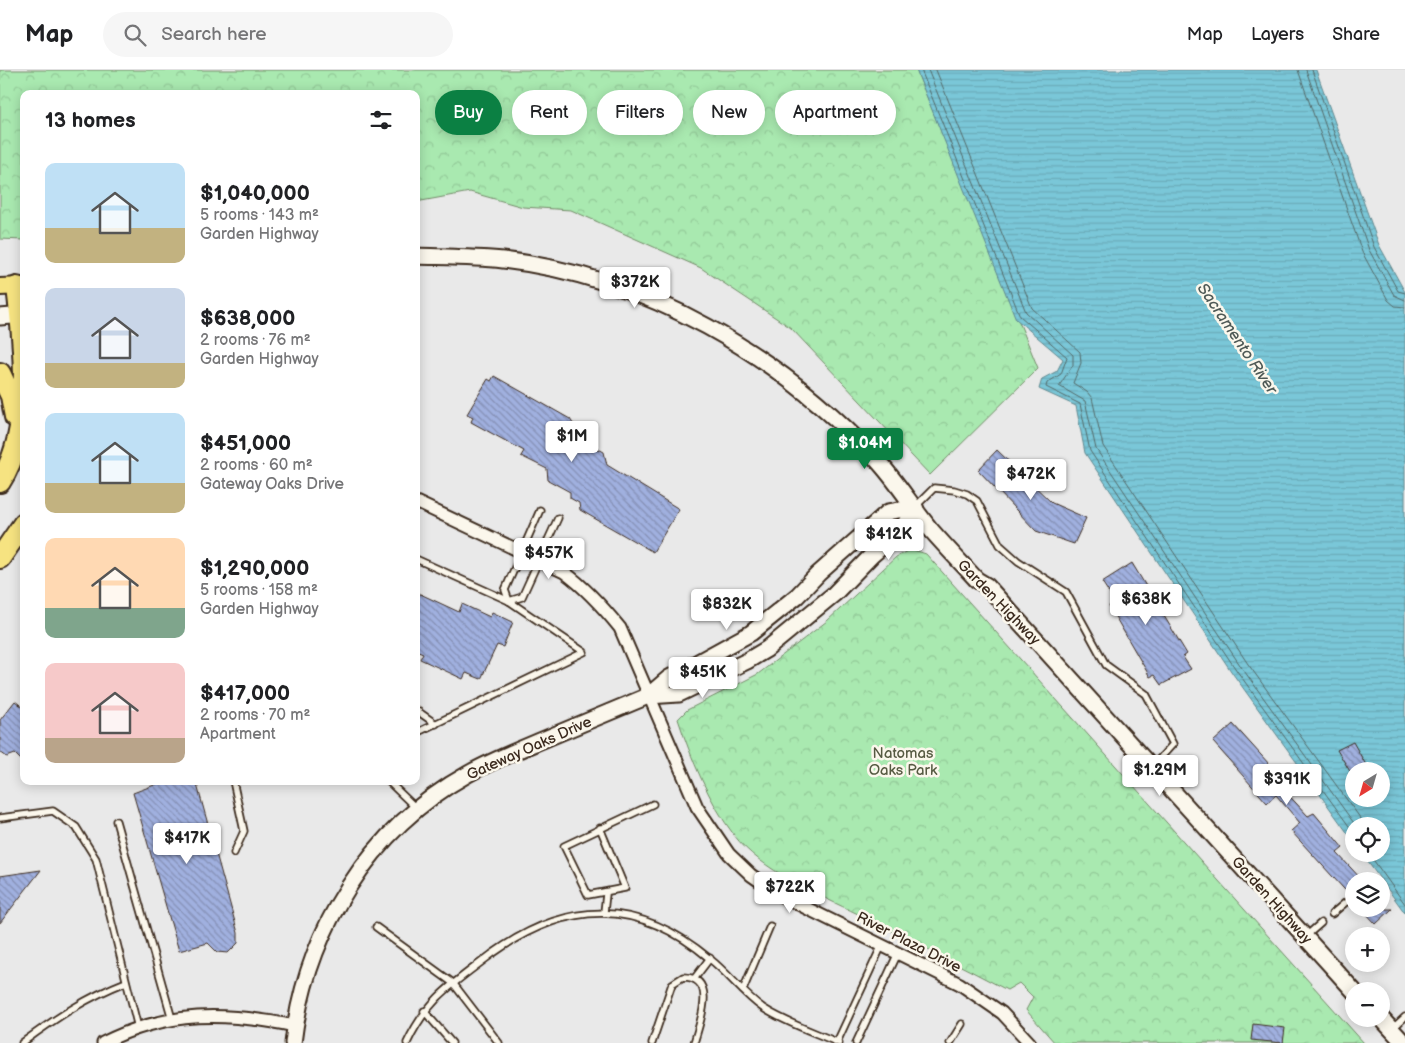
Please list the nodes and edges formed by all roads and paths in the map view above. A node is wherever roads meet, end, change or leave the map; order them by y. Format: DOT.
graph roads {
  1 [pos="420,256"];
  2 [pos="14,286"];
  3 [pos="20,308"];
  4 [pos="20,315"];
  5 [pos="0,317"];
  6 [pos="0,373"];
  7 [pos="20,422"];
  8 [pos="15,442"];
  9 [pos="0,482"];
  10 [pos="420,504"];
  11 [pos="915,507"];
  12 [pos="540,510"];
  13 [pos="558,518"];
  14 [pos="20,529"];
  15 [pos="521,552"];
  16 [pos="0,558"];
  17 [pos="539,560"];
  18 [pos="420,561"];
  19 [pos="509,601"];
  20 [pos="648,696"];
  21 [pos="420,713"];
  22 [pos="436,724"];
  23 [pos="420,732"];
  24 [pos="1152,767"];
  25 [pos="234,785"];
  26 [pos="392,785"];
  27 [pos="653,804"];
  28 [pos="417,809"];
  29 [pos="0,818"];
  30 [pos="116,821"];
  31 [pos="600,828"];
  32 [pos="234,853"];
  33 [pos="606,894"];
  34 [pos="1345,903"];
  35 [pos="604,912"];
  36 [pos="1332,914"];
  37 [pos="1321,923"];
  38 [pos="376,926"];
  39 [pos="770,926"];
  40 [pos="1305,936"];
  41 [pos="882,945"];
  42 [pos="898,953"];
  43 [pos="710,958"];
  44 [pos="694,979"];
  45 [pos="126,982"];
  46 [pos="1346,982"];
  47 [pos="453,983"];
  48 [pos="743,990"];
  49 [pos="424,1010"];
  50 [pos="1405,1017"];
  51 [pos="172,1019"];
  52 [pos="1390,1022"];
  53 [pos="962,1024"];
  54 [pos="295,1026"];
  55 [pos="1390,1027"];
  56 [pos="138,1028"];
  57 [pos="22,1043"];
  58 [pos="103,1043"];
  59 [pos="293,1043"];
  60 [pos="407,1043"];
  61 [pos="452,1043"];
  62 [pos="499,1043"];
  63 [pos="652,1043"];
  64 [pos="694,1043"];
  65 [pos="838,1043"];
  66 [pos="856,1043"];
  67 [pos="950,1043"];
  68 [pos="1030,1043"];
  69 [pos="1404,1043"];
  1 -- 11 [label="main road, Garden Highway"];
  2 -- 3 [label="highway"];
  4 -- 5 [label="main road"];
  6 -- 8 [label="highway"];
  7 -- 8 [label="highway"];
  8 -- 9 [label="highway"];
  10 -- 15 [label="street, River Plaza Drive"];
  11 -- 20 [label="main road, Gateway Oaks Drive"];
  11 -- 20 [label="main road, Gateway Oaks Drive"];
  11 -- 24 [label="main road, Garden Highway"];
  11 -- 24 [label="lane"];
  12 -- 15 [label="lane"];
  13 -- 17 [label="lane"];
  14 -- 16 [label="highway"];
  15 -- 17 [label="street, River Plaza Drive"];
  15 -- 19 [label="lane"];
  17 -- 19 [label="lane"];
  17 -- 20 [label="street, River Plaza Drive"];
  18 -- 19 [label="lane"];
  19 -- 22 [label="lane"];
  20 -- 28 [label="main road, Gateway Oaks Drive"];
  20 -- 41 [label="street, River Plaza Drive"];
  21 -- 22 [label="lane"];
  22 -- 23 [label="lane"];
  24 -- 40 [label="main road, Garden Highway"];
  25 -- 32 [label="lane"];
  26 -- 28 [label="lane"];
  27 -- 31 [label="lane"];
  28 -- 54 [label="main road, Gateway Oaks Drive"];
  29 -- 45 [label="lane"];
  30 -- 51 [label="lane"];
  31 -- 33 [label="lane"];
  31 -- 33 [label="lane"];
  33 -- 35 [label="lane"];
  34 -- 36 [label="lane"];
  35 -- 43 [label="lane"];
  35 -- 47 [label="lane"];
  37 -- 40 [label="lane"];
  38 -- 47 [label="lane"];
  39 -- 48 [label="lane"];
  40 -- 46 [label="main road, Garden Highway"];
  41 -- 42 [label="street, River Plaza Drive"];
  41 -- 65 [label="lane"];
  42 -- 66 [label="lane"];
  42 -- 68 [label="street, River Plaza Drive"];
  43 -- 44 [label="lane"];
  43 -- 48 [label="lane"];
  44 -- 63 [label="lane"];
  44 -- 64 [label="lane"];
  45 -- 56 [label="lane"];
  45 -- 57 [label="lane"];
  47 -- 49 [label="lane"];
  47 -- 62 [label="lane"];
  48 -- 65 [label="lane"];
  49 -- 60 [label="lane"];
  49 -- 61 [label="lane"];
  50 -- 52 [label="lane"];
  51 -- 54 [label="street"];
  51 -- 56 [label="street"];
  53 -- 67 [label="lane"];
  54 -- 59 [label="main road, Gateway Oaks Drive"];
  55 -- 69 [label="main road"];
  56 -- 58 [label="street"];
}
